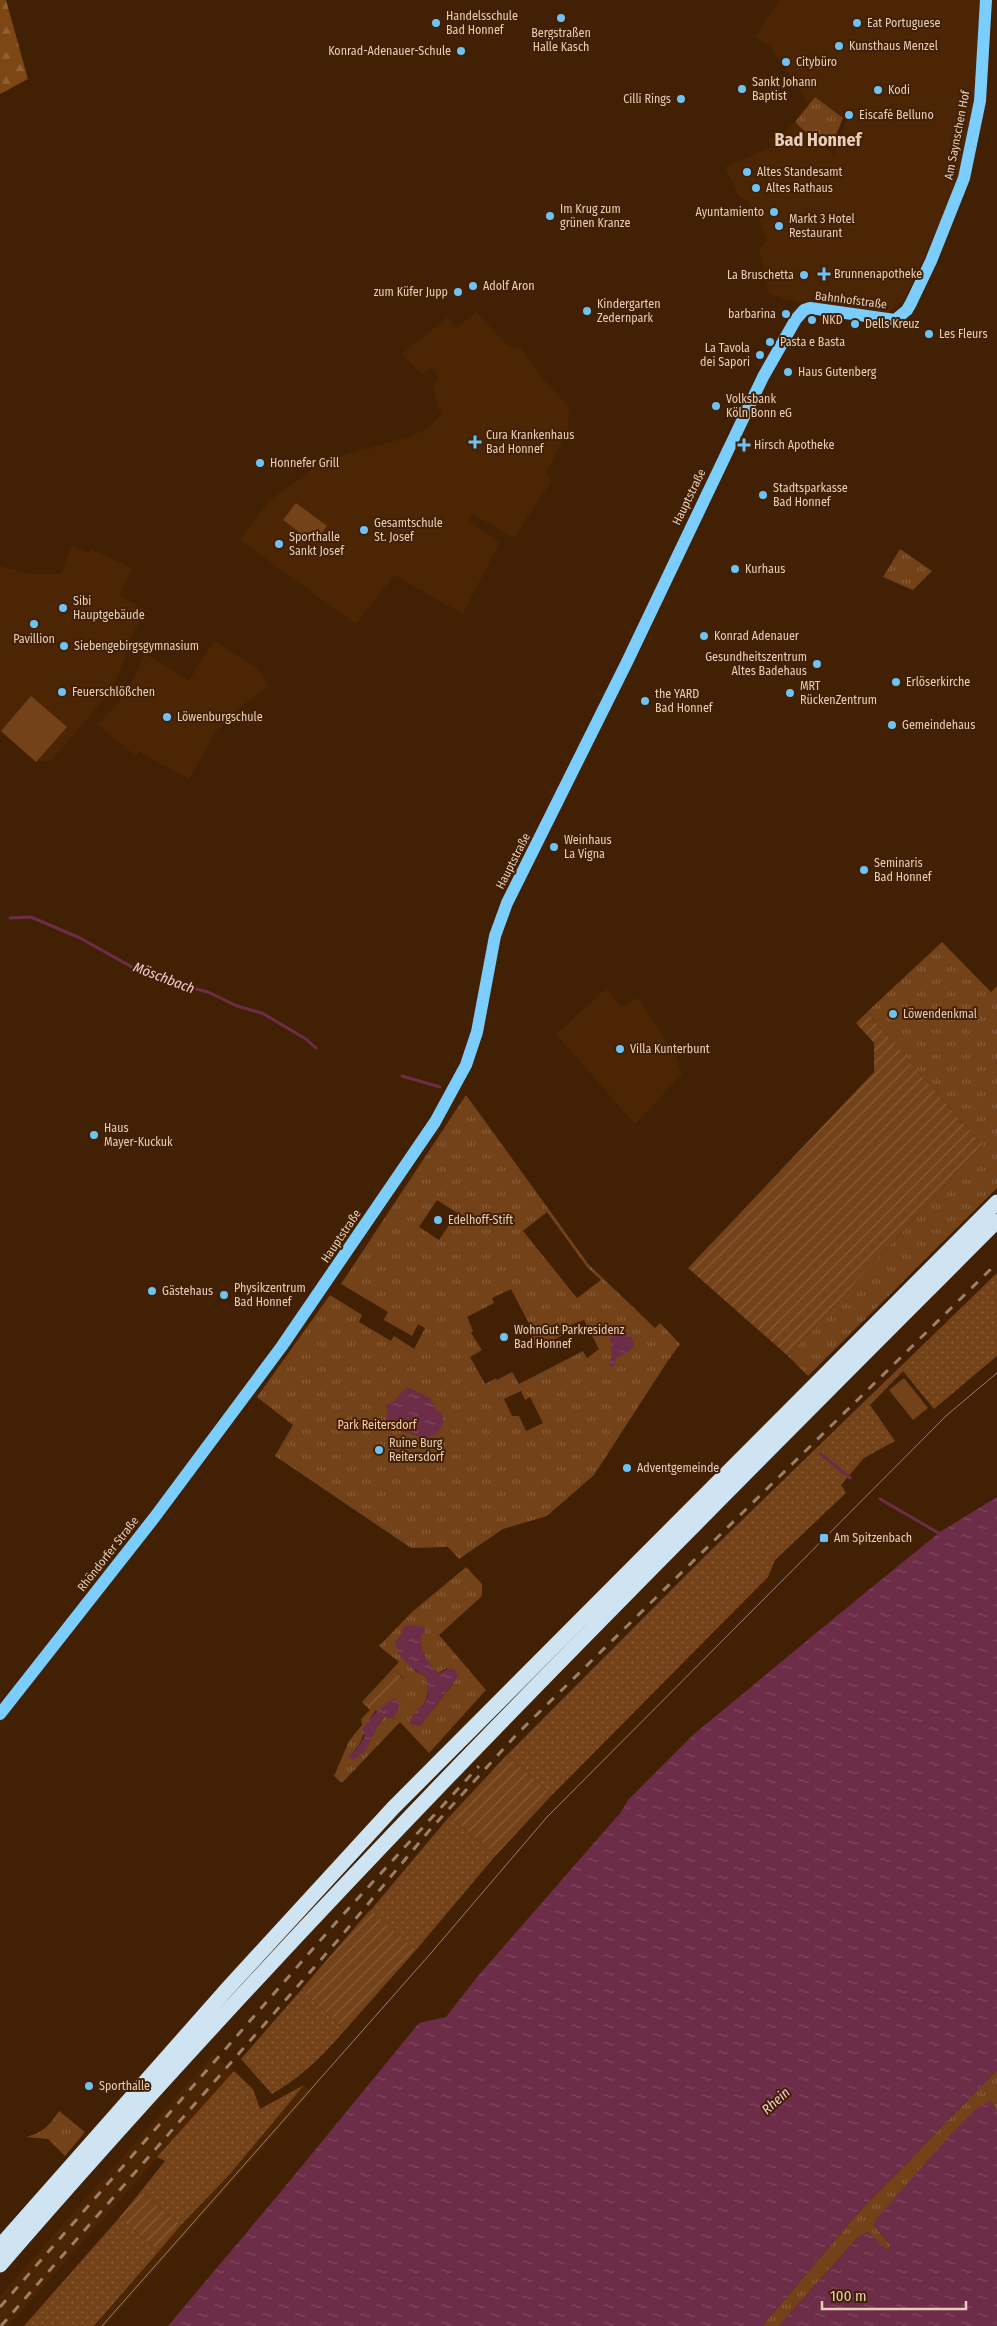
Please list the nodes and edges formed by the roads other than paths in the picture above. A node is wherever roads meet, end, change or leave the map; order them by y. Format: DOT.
graph roads {
  1 [pos="986,0"];
  2 [pos="804,310"];
  3 [pos="895,320"];
  4 [pos="997,1202"];
  5 [pos="997,1222"];
  6 [pos="235,1409"];
  7 [pos="0,1714"];
  8 [pos="0,2246"];
  9 [pos="0,2265"];
  1 -- 3 [label="main road, Am Saynschen Hof"];
  2 -- 3 [label="main road, Bahnhofstraße"];
  2 -- 6 [label="main road, Hauptstraße"];
  4 -- 8 [label="highway"];
  5 -- 9 [label="highway"];
  6 -- 7 [label="main road, Rhöndorfer Straße"];
}
